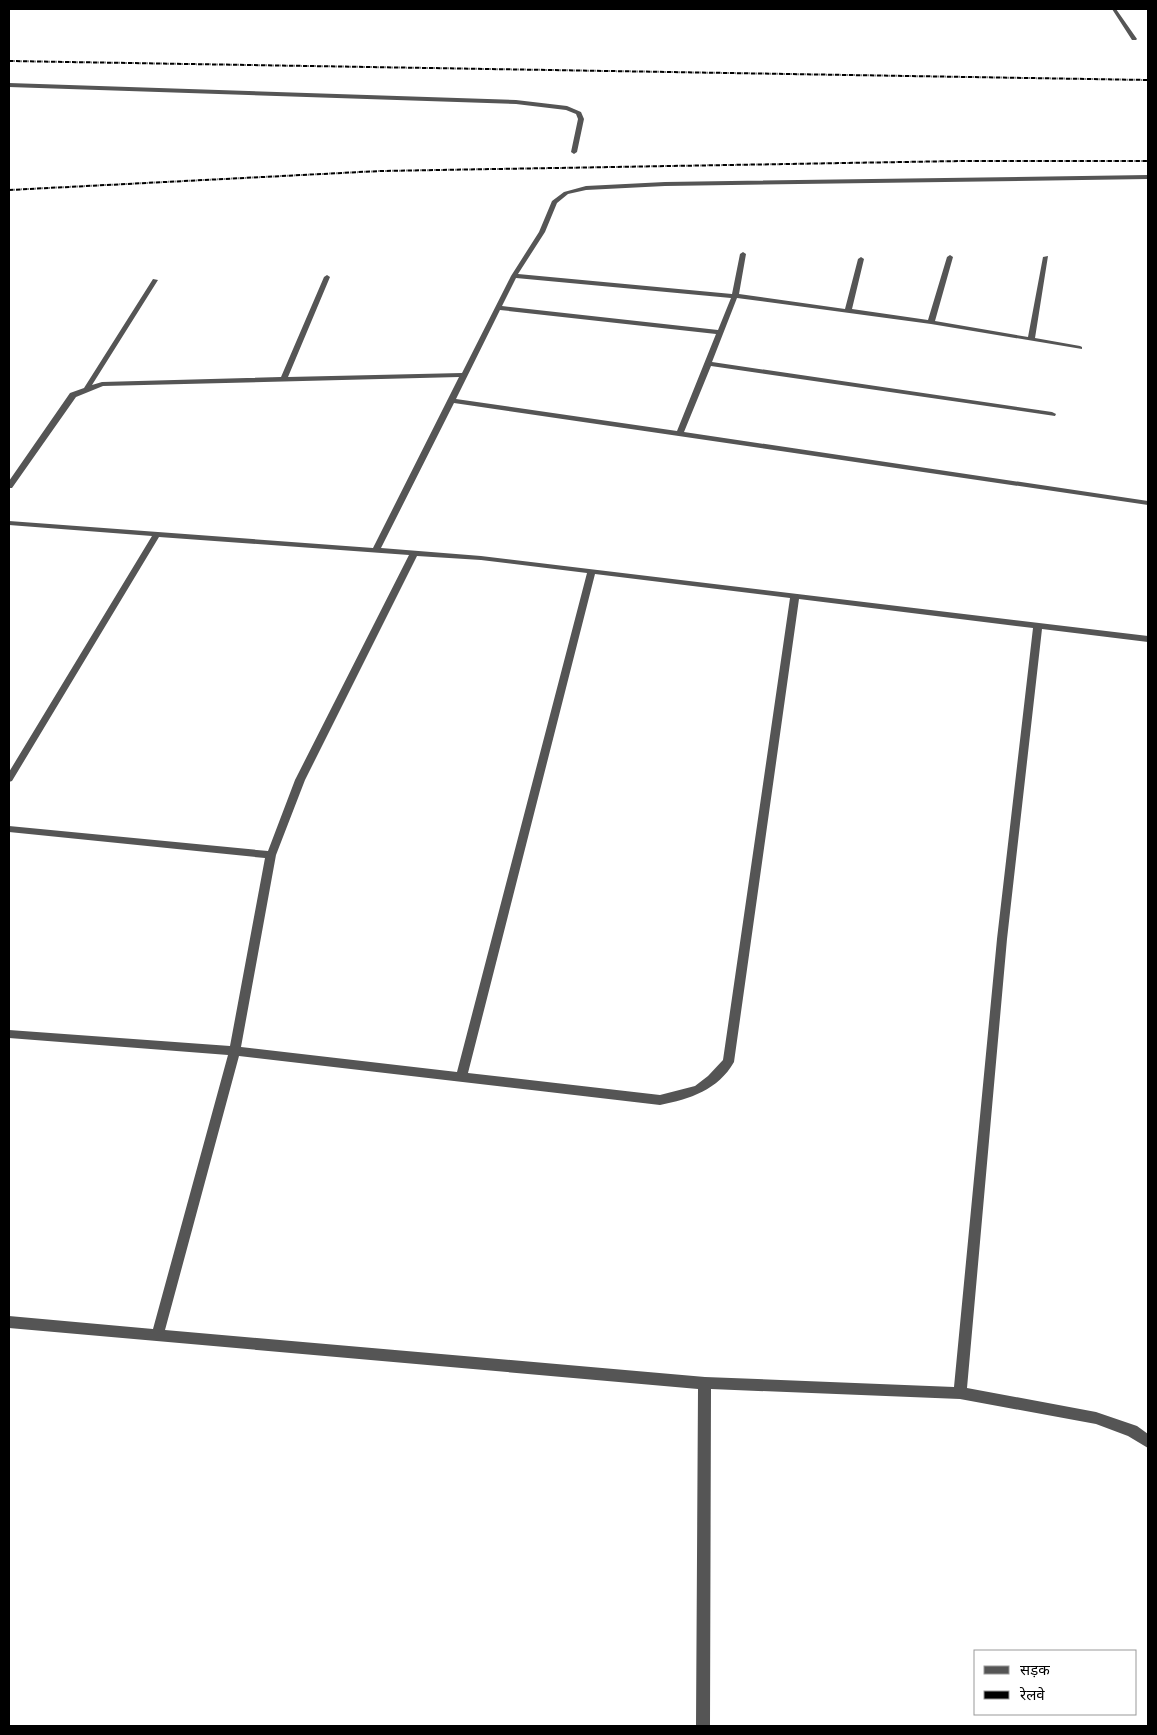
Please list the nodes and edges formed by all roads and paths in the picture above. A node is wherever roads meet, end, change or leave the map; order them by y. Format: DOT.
graph roads {
  1 [pos="1114,9"];
  2 [pos="1134,39"];
  3 [pos="9,85"];
  4 [pos="574,152"];
  5 [pos="1148,178"];
  6 [pos="743,254"];
  7 [pos="950,257"];
  8 [pos="1046,257"];
  9 [pos="860,259"];
  10 [pos="514,276"];
  11 [pos="327,277"];
  12 [pos="155,280"];
  13 [pos="735,296"];
  14 [pos="498,308"];
  15 [pos="848,311"];
  16 [pos="931,322"];
  17 [pos="720,332"];
  18 [pos="1031,340"];
  19 [pos="1080,348"];
  20 [pos="708,364"];
  21 [pos="464,375"];
  22 [pos="283,380"];
  23 [pos="87,388"];
  24 [pos="451,400"];
  25 [pos="1052,414"];
  26 [pos="680,434"];
  27 [pos="9,486"];
  28 [pos="1148,504"];
  29 [pos="9,523"];
  30 [pos="157,534"];
  31 [pos="376,550"];
  32 [pos="414,553"];
  33 [pos="592,571"];
  34 [pos="795,596"];
  35 [pos="1038,626"];
  36 [pos="1148,639"];
  37 [pos="9,779"];
  38 [pos="9,829"];
  39 [pos="271,855"];
  40 [pos="9,1034"];
  41 [pos="235,1051"];
  42 [pos="461,1076"];
  43 [pos="9,1322"];
  44 [pos="158,1336"];
  45 [pos="705,1383"];
  46 [pos="960,1393"];
  47 [pos="1148,1442"];
  48 [pos="703,1726"];
  1 -- 2 [label="street"];
  3 -- 4 [label="street"];
  5 -- 10 [label="street"];
  6 -- 13 [label="street"];
  7 -- 16 [label="street"];
  8 -- 18 [label="street"];
  9 -- 15 [label="street"];
  10 -- 13 [label="street"];
  10 -- 14 [label="street"];
  11 -- 22 [label="street"];
  12 -- 23 [label="street"];
  13 -- 15 [label="street"];
  13 -- 17 [label="street"];
  14 -- 17 [label="street"];
  14 -- 21 [label="street"];
  15 -- 16 [label="street"];
  16 -- 18 [label="street"];
  17 -- 20 [label="street"];
  18 -- 19 [label="street"];
  20 -- 25 [label="street"];
  20 -- 26 [label="street"];
  21 -- 22 [label="street"];
  21 -- 24 [label="street"];
  22 -- 23 [label="street"];
  23 -- 27 [label="street"];
  24 -- 26 [label="street"];
  24 -- 31 [label="street"];
  26 -- 28 [label="street"];
  29 -- 30 [label="street"];
  30 -- 31 [label="street"];
  30 -- 37 [label="street"];
  31 -- 32 [label="street"];
  32 -- 33 [label="street"];
  32 -- 39 [label="street"];
  33 -- 34 [label="street"];
  33 -- 42 [label="street"];
  34 -- 35 [label="street"];
  34 -- 42 [label="street"];
  35 -- 36 [label="street"];
  35 -- 46 [label="street"];
  38 -- 39 [label="street"];
  39 -- 41 [label="street"];
  40 -- 41 [label="street"];
  41 -- 42 [label="street"];
  41 -- 44 [label="street"];
  43 -- 44 [label="street"];
  44 -- 45 [label="street"];
  45 -- 46 [label="street"];
  45 -- 48 [label="street"];
  46 -- 47 [label="street"];
}
